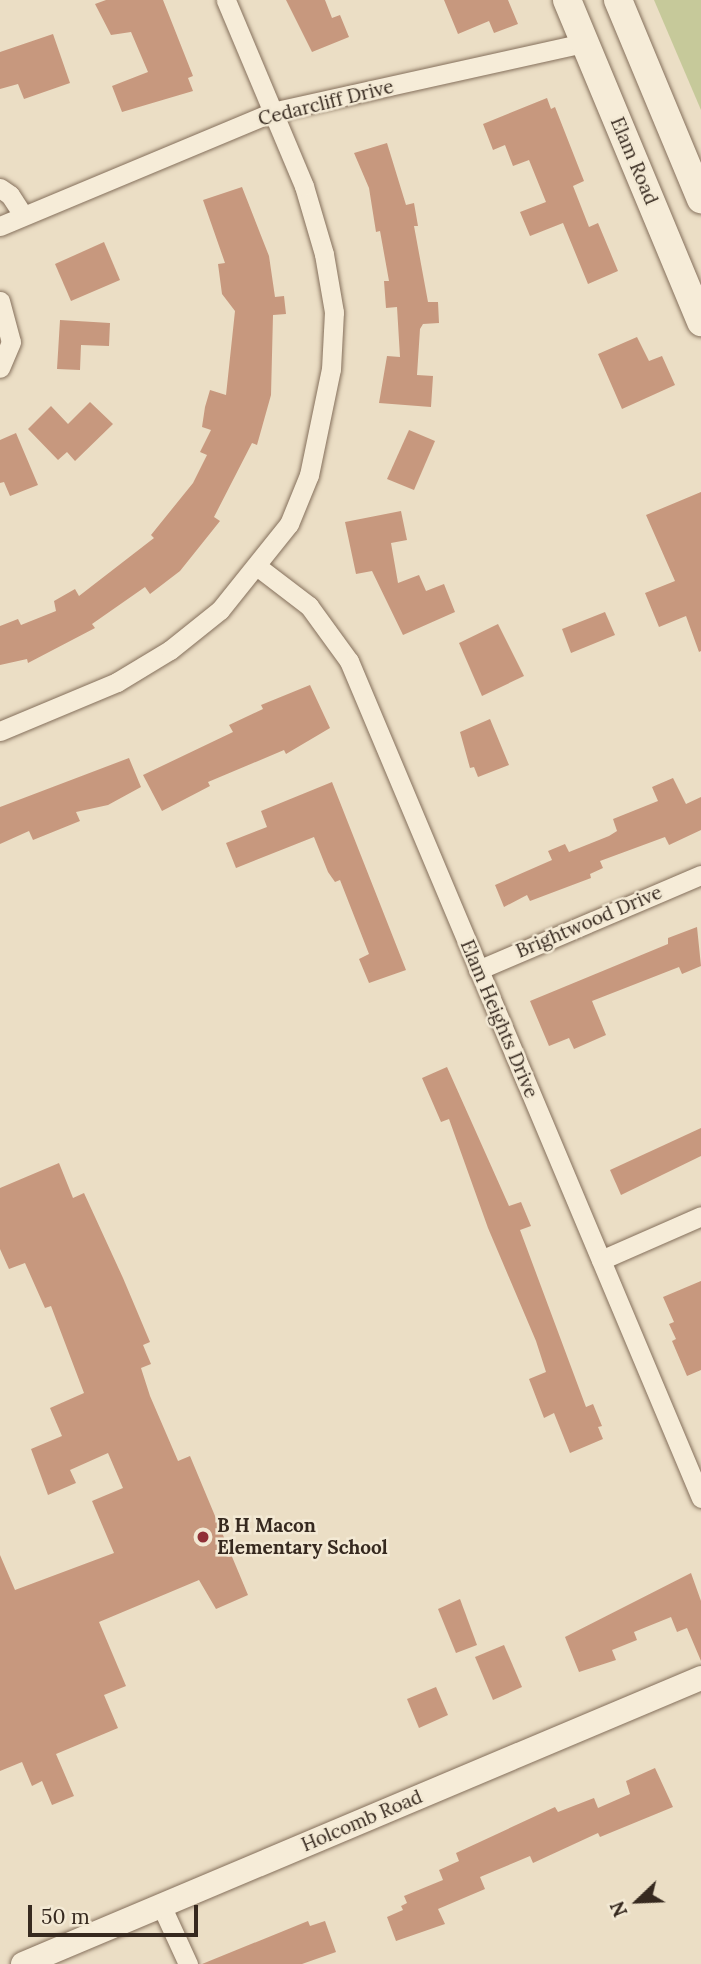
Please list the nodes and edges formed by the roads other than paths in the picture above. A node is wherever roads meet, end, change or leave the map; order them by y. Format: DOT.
graph roads {
  1 [pos="226,0"];
  2 [pos="567,0"];
  3 [pos="618,0"];
  4 [pos="584,43"];
  5 [pos="635,43"];
  6 [pos="272,112"];
  7 [pos="0,188"];
  8 [pos="701,199"];
  9 [pos="23,215"];
  10 [pos="0,226"];
  11 [pos="0,301"];
  12 [pos="701,322"];
  13 [pos="0,369"];
  14 [pos="258,568"];
  15 [pos="0,731"];
  16 [pos="701,875"];
  17 [pos="478,970"];
  18 [pos="701,1216"];
  19 [pos="601,1260"];
  20 [pos="701,1498"];
  21 [pos="701,1678"];
  22 [pos="162,1905"];
  23 [pos="23,1964"];
  24 [pos="188,1964"];
  1 -- 6 [label="street"];
  2 -- 4 [label="main road, Elam Road"];
  3 -- 5 [label="main road"];
  4 -- 5 [label="main road"];
  4 -- 6 [label="street, Cedarcliff Drive"];
  4 -- 12 [label="main road, Elam Road"];
  5 -- 8 [label="main road"];
  6 -- 9 [label="street, Cedarcliff Drive"];
  6 -- 14 [label="street"];
  7 -- 9 [label="street"];
  9 -- 10 [label="street, Cedarcliff Drive"];
  11 -- 13 [label="street"];
  14 -- 15 [label="street"];
  14 -- 17 [label="street, Elam Heights Drive"];
  16 -- 17 [label="street, Brightwood Drive"];
  17 -- 19 [label="street, Elam Heights Drive"];
  18 -- 19 [label="street"];
  19 -- 20 [label="street, Elam Heights Drive"];
  21 -- 22 [label="street, Holcomb Road"];
  22 -- 23 [label="street, Holcomb Road"];
  22 -- 24 [label="street"];
}
